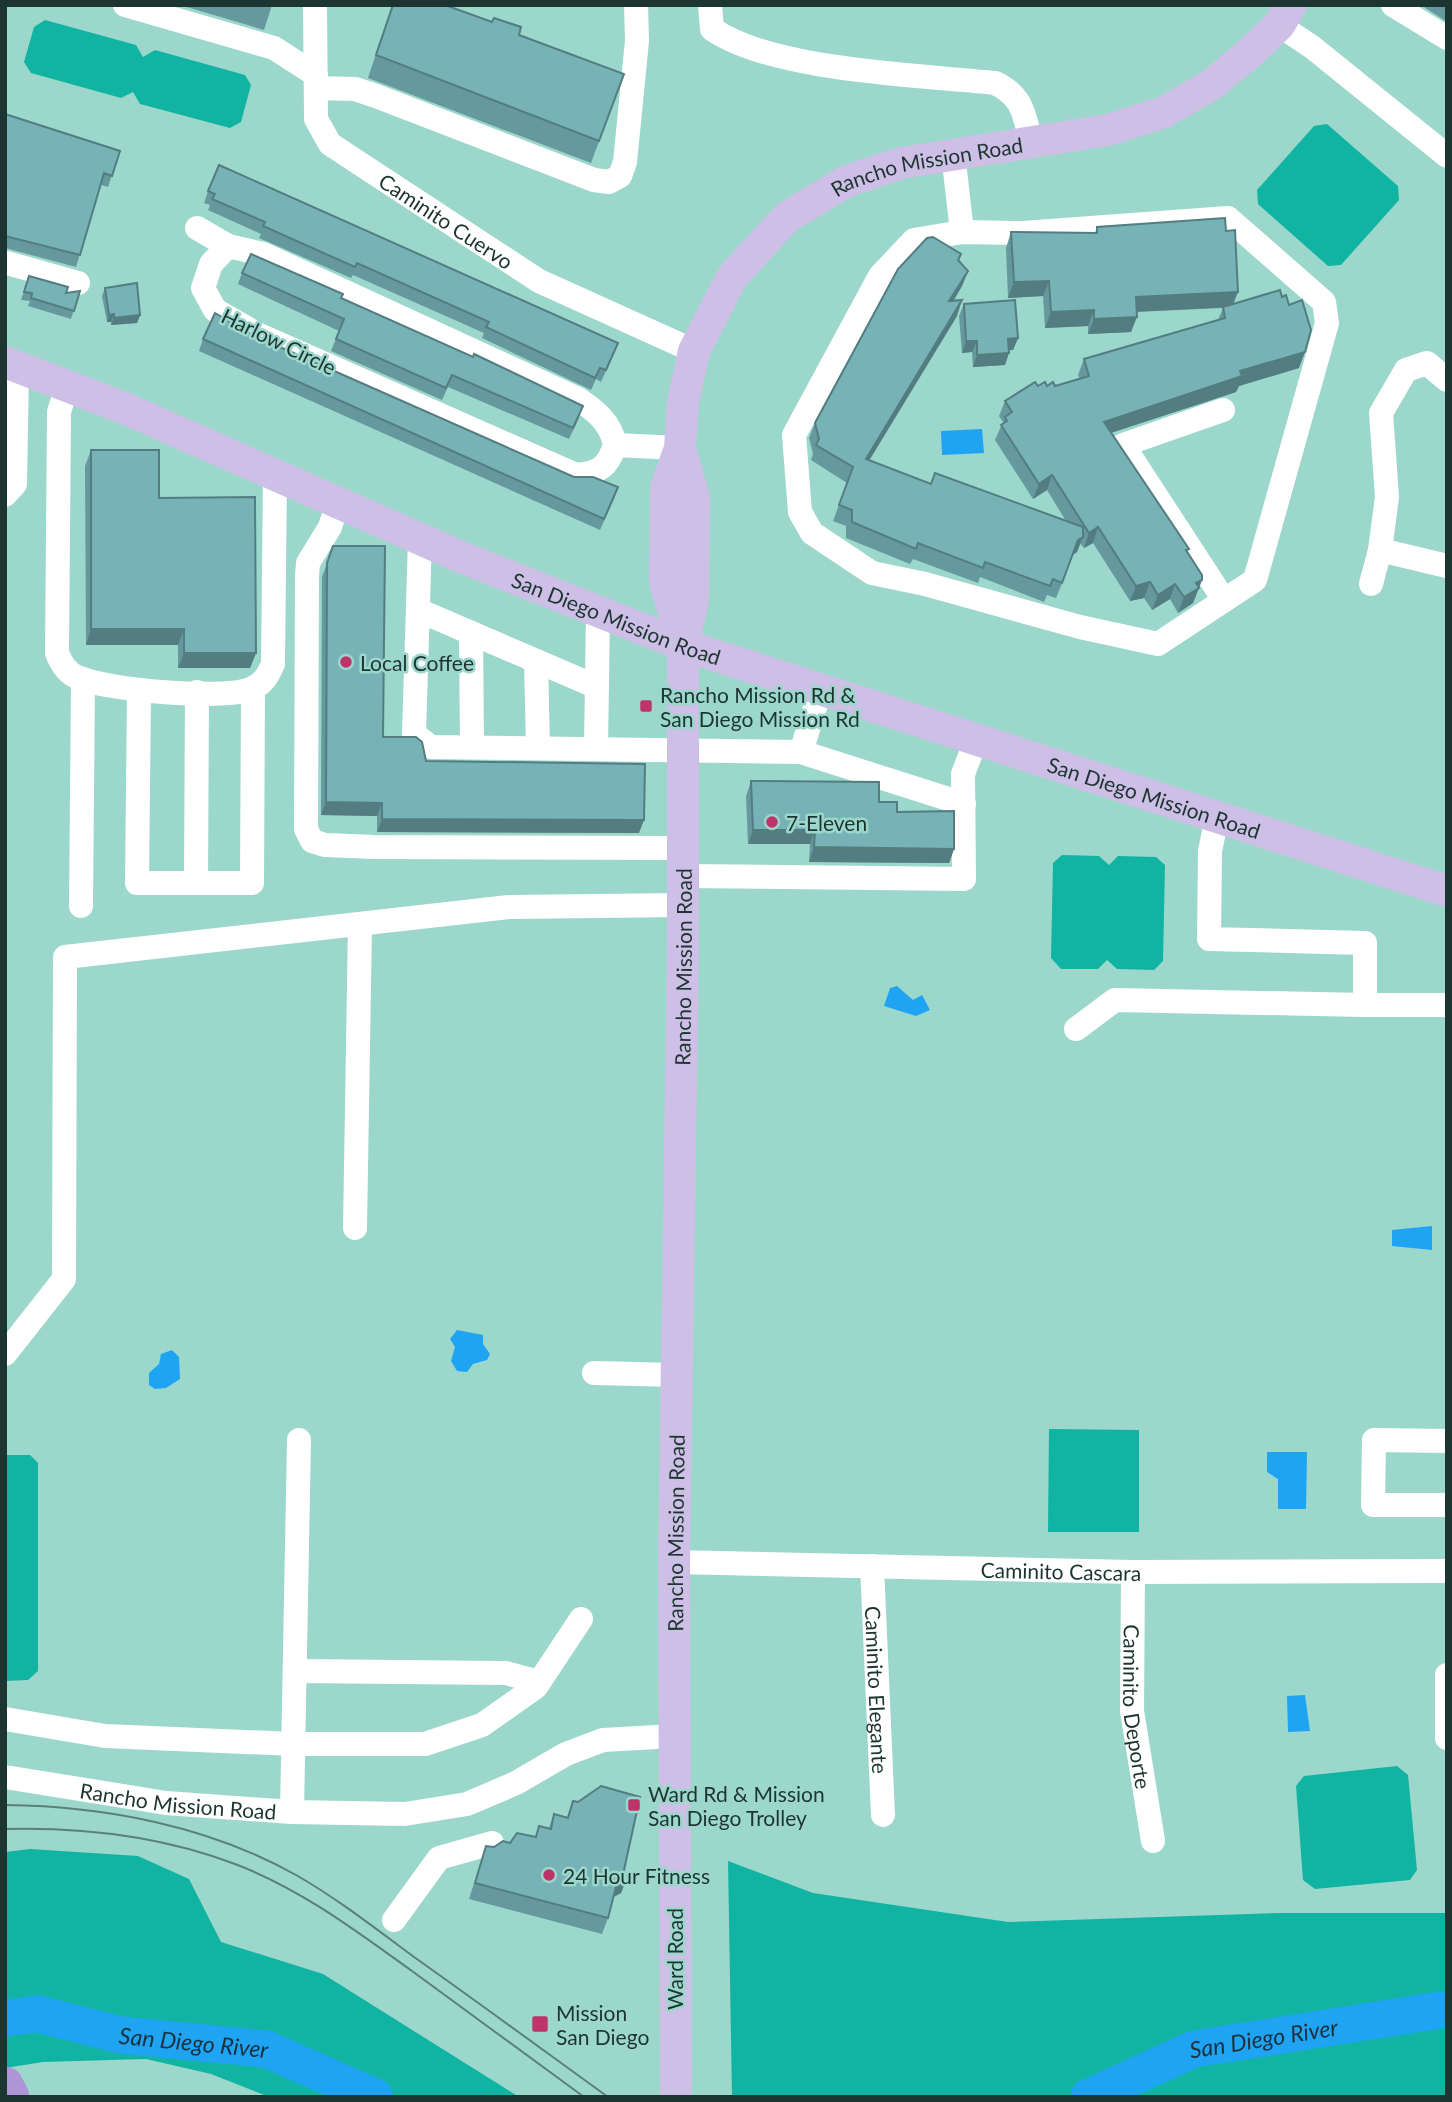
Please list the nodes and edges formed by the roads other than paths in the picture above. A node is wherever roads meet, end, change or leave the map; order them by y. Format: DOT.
graph roads {
  1 [pos="125,5"];
  2 [pos="315,5"];
  3 [pos="636,5"];
  4 [pos="710,5"];
  5 [pos="1393,5"];
  6 [pos="1285,15"];
  7 [pos="1447,38"];
  8 [pos="316,81"];
  9 [pos="1031,142"];
  10 [pos="953,153"];
  11 [pos="1447,156"];
  12 [pos="197,228"];
  13 [pos="962,232"];
  14 [pos="228,246"];
  15 [pos="6,264"];
  16 [pos="78,283"];
  17 [pos="694,351"];
  18 [pos="11,365"];
  19 [pos="1447,380"];
  20 [pos="67,386"];
  21 [pos="1223,410"];
  22 [pos="615,445"];
  23 [pos="680,448"];
  24 [pos="275,474"];
  25 [pos="5,495"];
  26 [pos="338,502"];
  27 [pos="420,539"];
  28 [pos="1380,550"];
  29 [pos="1447,566"];
  30 [pos="1371,584"];
  31 [pos="1224,600"];
  32 [pos="418,610"];
  33 [pos="598,613"];
  34 [pos="471,633"];
  35 [pos="682,645"];
  36 [pos="536,661"];
  37 [pos="83,679"];
  38 [pos="597,687"];
  39 [pos="253,688"];
  40 [pos="139,691"];
  41 [pos="820,691"];
  42 [pos="197,692"];
  43 [pos="976,740"];
  44 [pos="472,747"];
  45 [pos="538,748"];
  46 [pos="596,748"];
  47 [pos="681,749"];
  48 [pos="800,752"];
  49 [pos="964,804"];
  50 [pos="1217,817"];
  51 [pos="683,876"];
  52 [pos="196,884"];
  53 [pos="1447,891"];
  54 [pos="81,906"];
  55 [pos="359,925"];
  56 [pos="1365,1005"];
  57 [pos="1447,1005"];
  58 [pos="1076,1029"];
  59 [pos="355,1228"];
  60 [pos="5,1354"];
  61 [pos="594,1373"];
  62 [pos="677,1375"];
  63 [pos="299,1440"];
  64 [pos="1447,1441"];
  65 [pos="1447,1506"];
  66 [pos="674,1562"];
  67 [pos="872,1566"];
  68 [pos="1447,1571"];
  69 [pos="1132,1572"];
  70 [pos="581,1619"];
  71 [pos="295,1671"];
  72 [pos="1447,1675"];
  73 [pos="539,1682"];
  74 [pos="5,1719"];
  75 [pos="674,1736"];
  76 [pos="1447,1738"];
  77 [pos="294,1744"];
  78 [pos="5,1777"];
  79 [pos="292,1812"];
  80 [pos="883,1815"];
  81 [pos="1153,1841"];
  82 [pos="492,1843"];
  83 [pos="394,1920"];
  84 [pos="5,2085"];
  85 [pos="11,2097"];
  86 [pos="676,2097"];
  1 -- 8 [label="street"];
  2 -- 8 [label="street, Caminito Cuervo"];
  3 -- 8 [label="street"];
  4 -- 9 [label="street"];
  5 -- 7 [label="street"];
  6 -- 9 [label="main road, Rancho Mission Road"];
  6 -- 11 [label="street"];
  8 -- 17 [label="street, Caminito Cuervo"];
  9 -- 10 [label="main road, Rancho Mission Road"];
  10 -- 13 [label="street"];
  10 -- 17 [label="main road, Rancho Mission Road"];
  12 -- 14 [label="street"];
  13 -- 31 [label="street"];
  13 -- 31 [label="street"];
  14 -- 22 [label="street"];
  14 -- 22 [label="street, Harlow Circle"];
  15 -- 16 [label="street"];
  17 -- 23 [label="main road, Rancho Mission Road"];
  18 -- 20 [label="main road, San Diego Mission Road"];
  18 -- 25 [label="street"];
  19 -- 28 [label="street"];
  20 -- 24 [label="main road, San Diego Mission Road"];
  20 -- 37 [label="street"];
  21 -- 31 [label="street"];
  22 -- 23 [label="street"];
  23 -- 35 [label="main road, Rancho Mission Road"];
  24 -- 26 [label="main road, San Diego Mission Road"];
  24 -- 39 [label="street"];
  26 -- 27 [label="main road, San Diego Mission Road"];
  26 -- 51 [label="street"];
  27 -- 32 [label="street"];
  27 -- 33 [label="main road, San Diego Mission Road"];
  28 -- 29 [label="street"];
  28 -- 30 [label="street"];
  32 -- 34 [label="street"];
  32 -- 44 [label="street"];
  33 -- 35 [label="main road, San Diego Mission Road"];
  33 -- 38 [label="street"];
  34 -- 36 [label="street"];
  34 -- 44 [label="street"];
  35 -- 41 [label="main road, San Diego Mission Road"];
  35 -- 47 [label="main road, Rancho Mission Road"];
  36 -- 38 [label="street"];
  36 -- 45 [label="street"];
  37 -- 40 [label="street"];
  37 -- 54 [label="street"];
  38 -- 46 [label="street"];
  39 -- 42 [label="street"];
  39 -- 52 [label="street"];
  40 -- 42 [label="street"];
  40 -- 52 [label="street"];
  41 -- 43 [label="main road, San Diego Mission Road"];
  41 -- 48 [label="street"];
  42 -- 52 [label="street"];
  43 -- 49 [label="street"];
  43 -- 50 [label="main road, San Diego Mission Road"];
  44 -- 45 [label="street"];
  45 -- 46 [label="street"];
  46 -- 47 [label="street"];
  47 -- 48 [label="street"];
  47 -- 51 [label="main road, Rancho Mission Road"];
  48 -- 49 [label="street"];
  49 -- 51 [label="street"];
  50 -- 53 [label="main road, San Diego Mission Road"];
  50 -- 56 [label="street"];
  51 -- 55 [label="street"];
  51 -- 62 [label="main road, Rancho Mission Road"];
  55 -- 59 [label="street"];
  55 -- 60 [label="street"];
  56 -- 57 [label="street"];
  56 -- 58 [label="street"];
  61 -- 62 [label="street"];
  62 -- 66 [label="main road, Rancho Mission Road"];
  63 -- 71 [label="street"];
  64 -- 65 [label="street"];
  66 -- 67 [label="street, Caminito Cascara"];
  66 -- 75 [label="main road, Rancho Mission Road"];
  67 -- 69 [label="street, Caminito Cascara"];
  67 -- 80 [label="street, Caminito Elegante"];
  68 -- 69 [label="street, Caminito Cascara"];
  69 -- 81 [label="street, Caminito Deporte"];
  70 -- 73 [label="street"];
  71 -- 73 [label="street"];
  71 -- 77 [label="street"];
  72 -- 76 [label="street"];
  73 -- 77 [label="street"];
  74 -- 77 [label="street"];
  75 -- 79 [label="street, Rancho Mission Road"];
  75 -- 86 [label="main road, Ward Road"];
  77 -- 79 [label="street"];
  78 -- 79 [label="street, Rancho Mission Road"];
  82 -- 83 [label="street"];
  84 -- 85 [label="highway"];
}
